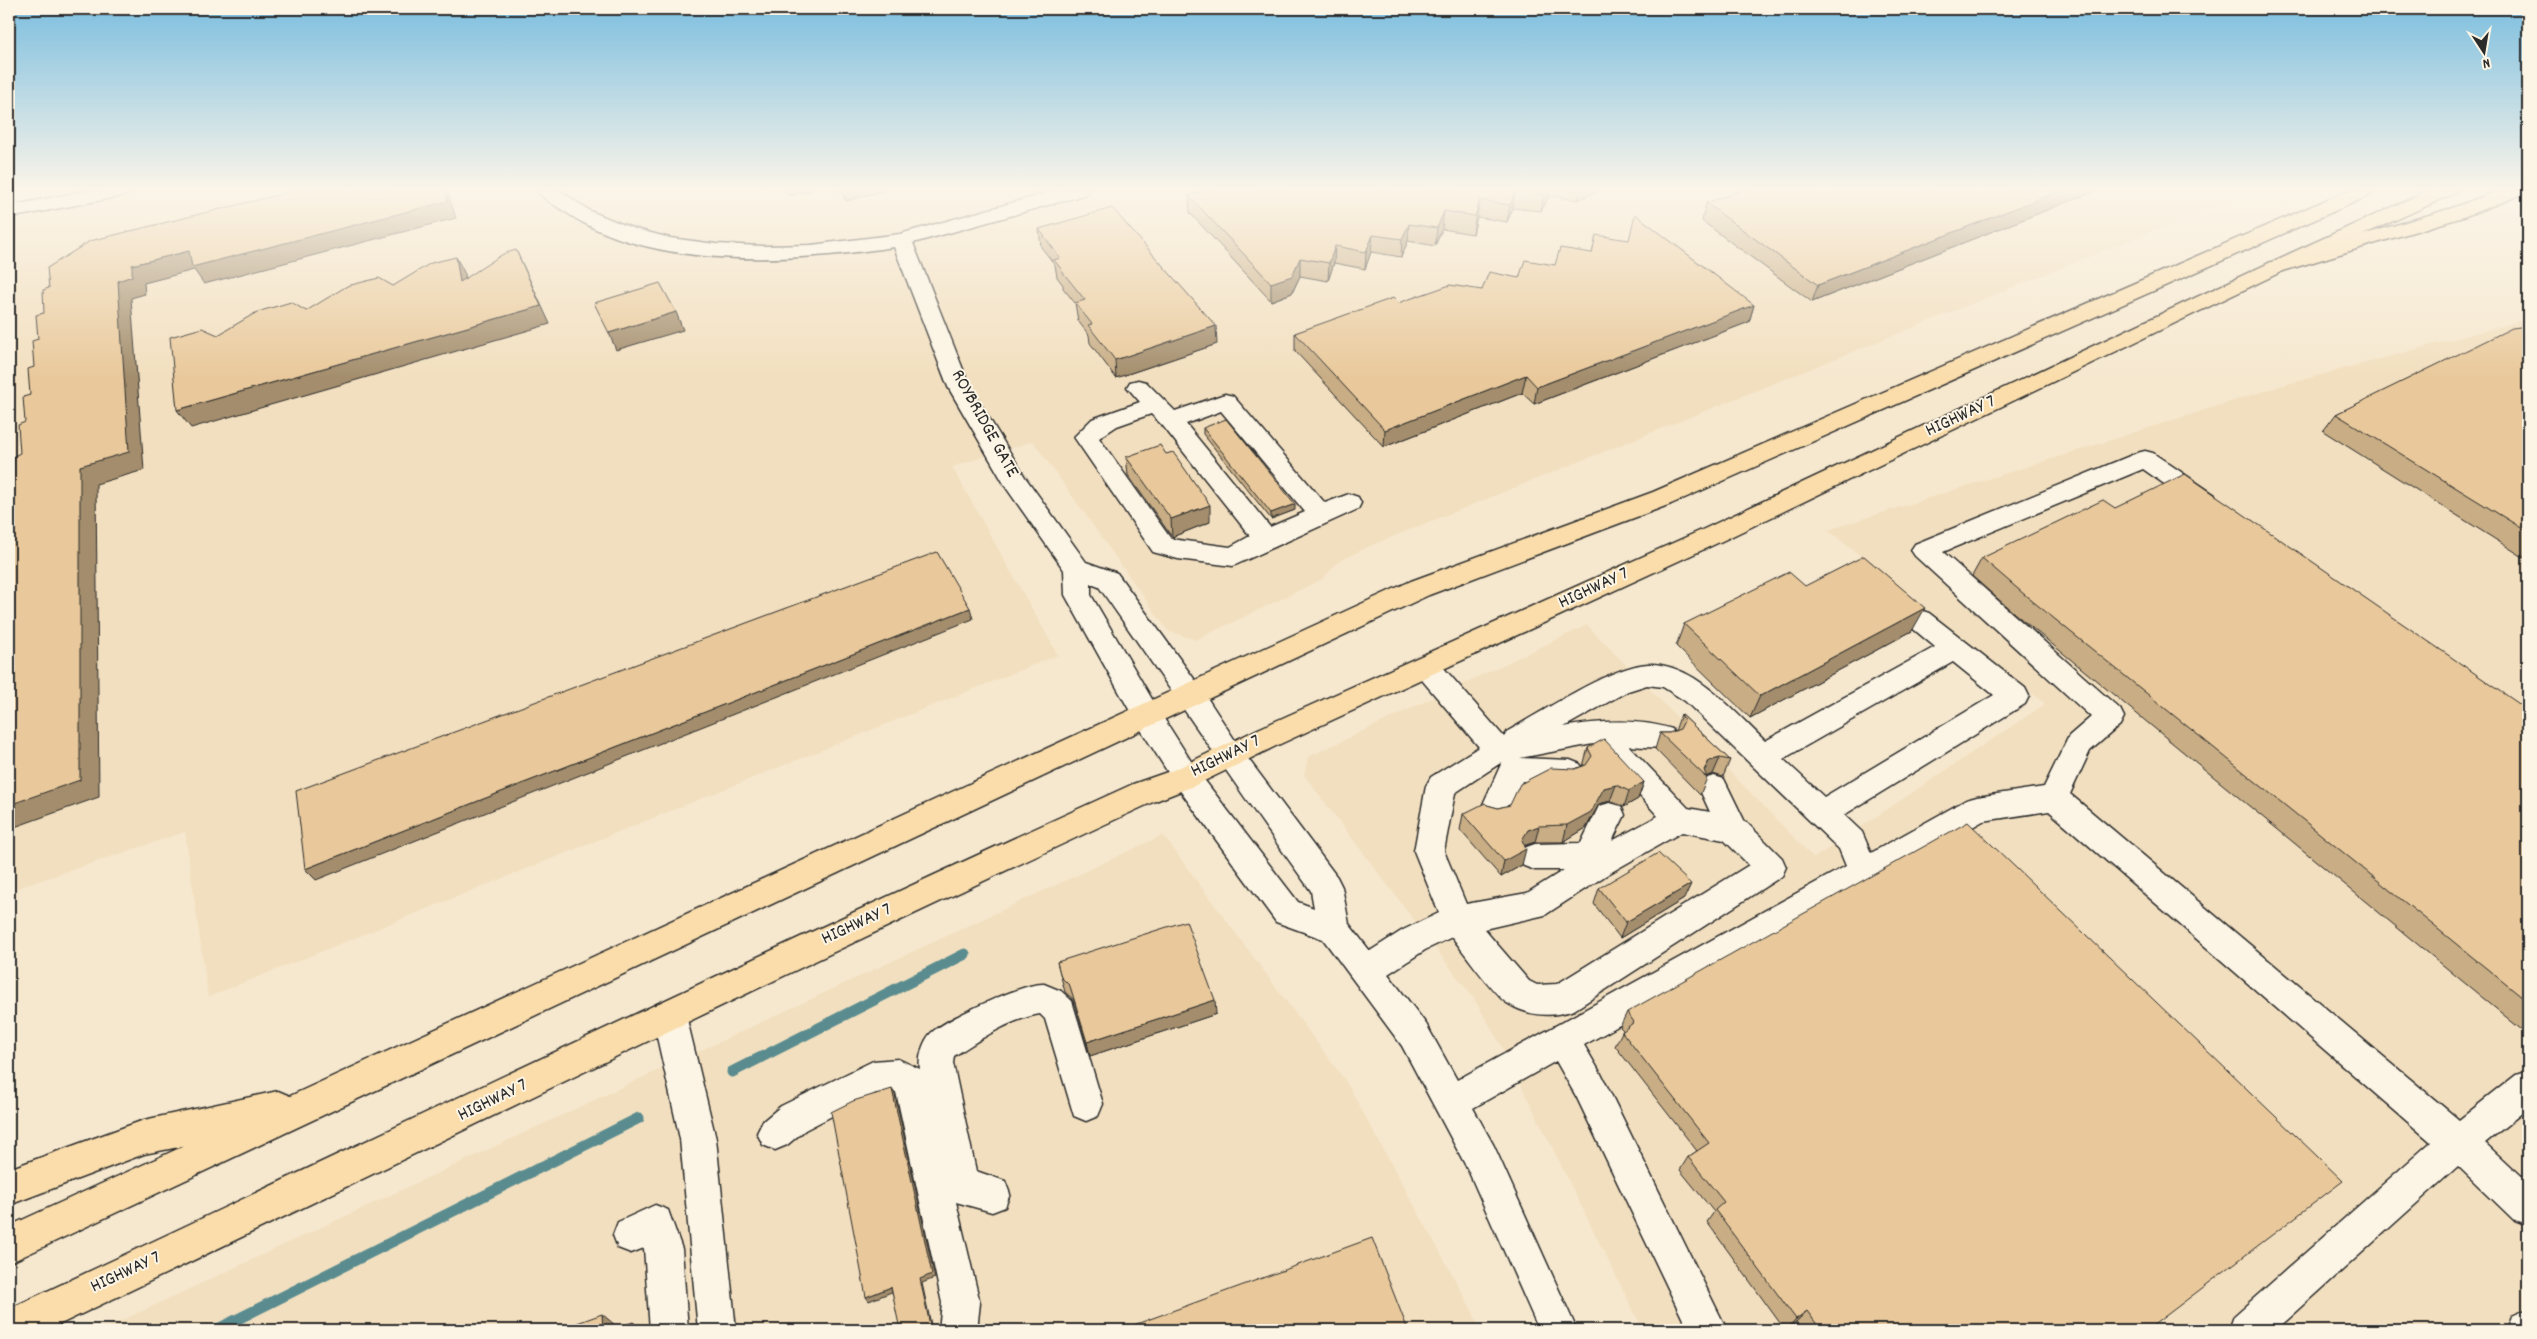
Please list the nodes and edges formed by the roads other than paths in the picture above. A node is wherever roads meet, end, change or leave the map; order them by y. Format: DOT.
graph roads {
  1 [pos="757,252"];
  2 [pos="792,252"];
  3 [pos="907,252"];
  4 [pos="2223,252"];
  5 [pos="2308,252"];
  6 [pos="2324,252"];
  7 [pos="2276,267"];
  8 [pos="1138,386"];
  9 [pos="1164,413"];
  10 [pos="1349,503"];
  11 [pos="2227,515"];
  12 [pos="1320,516"];
  13 [pos="1266,539"];
  14 [pos="1077,569"];
  15 [pos="1920,620"];
  16 [pos="1956,648"];
  17 [pos="1426,666"];
  18 [pos="1190,695"];
  19 [pos="1146,714"];
  20 [pos="1599,732"];
  21 [pos="1662,737"];
  22 [pos="1230,756"];
  23 [pos="1762,757"];
  24 [pos="1505,759"];
  25 [pos="1570,772"];
  26 [pos="1186,777"];
  27 [pos="1714,788"];
  28 [pos="1533,792"];
  29 [pos="2054,798"];
  30 [pos="1495,811"];
  31 [pos="1822,813"];
  32 [pos="1610,815"];
  33 [pos="1679,819"];
  34 [pos="1733,829"];
  35 [pos="1587,852"];
  36 [pos="1535,857"];
  37 [pos="1864,872"];
  38 [pos="1457,920"];
  39 [pos="1334,929"];
  40 [pos="1365,971"];
  41 [pos="669,1016"];
  42 [pos="1562,1039"];
  43 [pos="2528,1087"];
  44 [pos="329,1097"];
  45 [pos="1450,1102"];
  46 [pos="1086,1104"];
  47 [pos="775,1133"];
  48 [pos="2458,1142"];
  49 [pos="9,1187"];
  50 [pos="992,1194"];
  51 [pos="2528,1208"];
  52 [pos="631,1235"];
  53 [pos="9,1245"];
  54 [pos="9,1329"];
  55 [pos="669,1330"];
  56 [pos="717,1330"];
  57 [pos="958,1330"];
  58 [pos="1558,1330"];
  59 [pos="1708,1330"];
  60 [pos="2248,1330"];
  1 -- 2 [label="street"];
  3 -- 14 [label="street, ROYBRIDGE GATE"];
  4 -- 18 [label="main road"];
  5 -- 7 [label="main road, HIGHWAY 7"];
  6 -- 7 [label="main road"];
  7 -- 17 [label="main road, HIGHWAY 7"];
  8 -- 9 [label="street"];
  9 -- 12 [label="street"];
  9 -- 13 [label="street"];
  9 -- 13 [label="street"];
  10 -- 12 [label="street"];
  11 -- 29 [label="street"];
  12 -- 13 [label="street"];
  14 -- 18 [label="street"];
  14 -- 19 [label="street"];
  15 -- 16 [label="street"];
  16 -- 23 [label="street"];
  16 -- 31 [label="street"];
  17 -- 22 [label="main road, HIGHWAY 7"];
  17 -- 24 [label="street"];
  18 -- 19 [label="main road"];
  18 -- 22 [label="street"];
  19 -- 26 [label="street"];
  19 -- 44 [label="main road"];
  20 -- 21 [label="street"];
  20 -- 24 [label="street"];
  20 -- 33 [label="street"];
  22 -- 26 [label="main road, HIGHWAY 7"];
  22 -- 39 [label="street"];
  23 -- 24 [label="street"];
  23 -- 31 [label="street"];
  24 -- 25 [label="street"];
  24 -- 28 [label="street"];
  24 -- 30 [label="street"];
  24 -- 38 [label="street"];
  26 -- 39 [label="street"];
  26 -- 41 [label="main road, HIGHWAY 7"];
  27 -- 34 [label="street"];
  29 -- 37 [label="street"];
  29 -- 48 [label="street"];
  31 -- 37 [label="street"];
  32 -- 35 [label="street"];
  33 -- 34 [label="street"];
  33 -- 35 [label="street"];
  34 -- 38 [label="street"];
  35 -- 36 [label="street"];
  35 -- 38 [label="street"];
  37 -- 42 [label="street"];
  38 -- 40 [label="street"];
  39 -- 40 [label="street"];
  40 -- 45 [label="street"];
  41 -- 54 [label="main road, HIGHWAY 7"];
  41 -- 56 [label="street"];
  42 -- 45 [label="street"];
  42 -- 59 [label="street"];
  43 -- 48 [label="street"];
  44 -- 49 [label="main road"];
  44 -- 53 [label="main road"];
  45 -- 58 [label="street"];
  46 -- 50 [label="street"];
  47 -- 57 [label="street"];
  48 -- 51 [label="street"];
  48 -- 60 [label="street"];
  52 -- 55 [label="street"];
}
